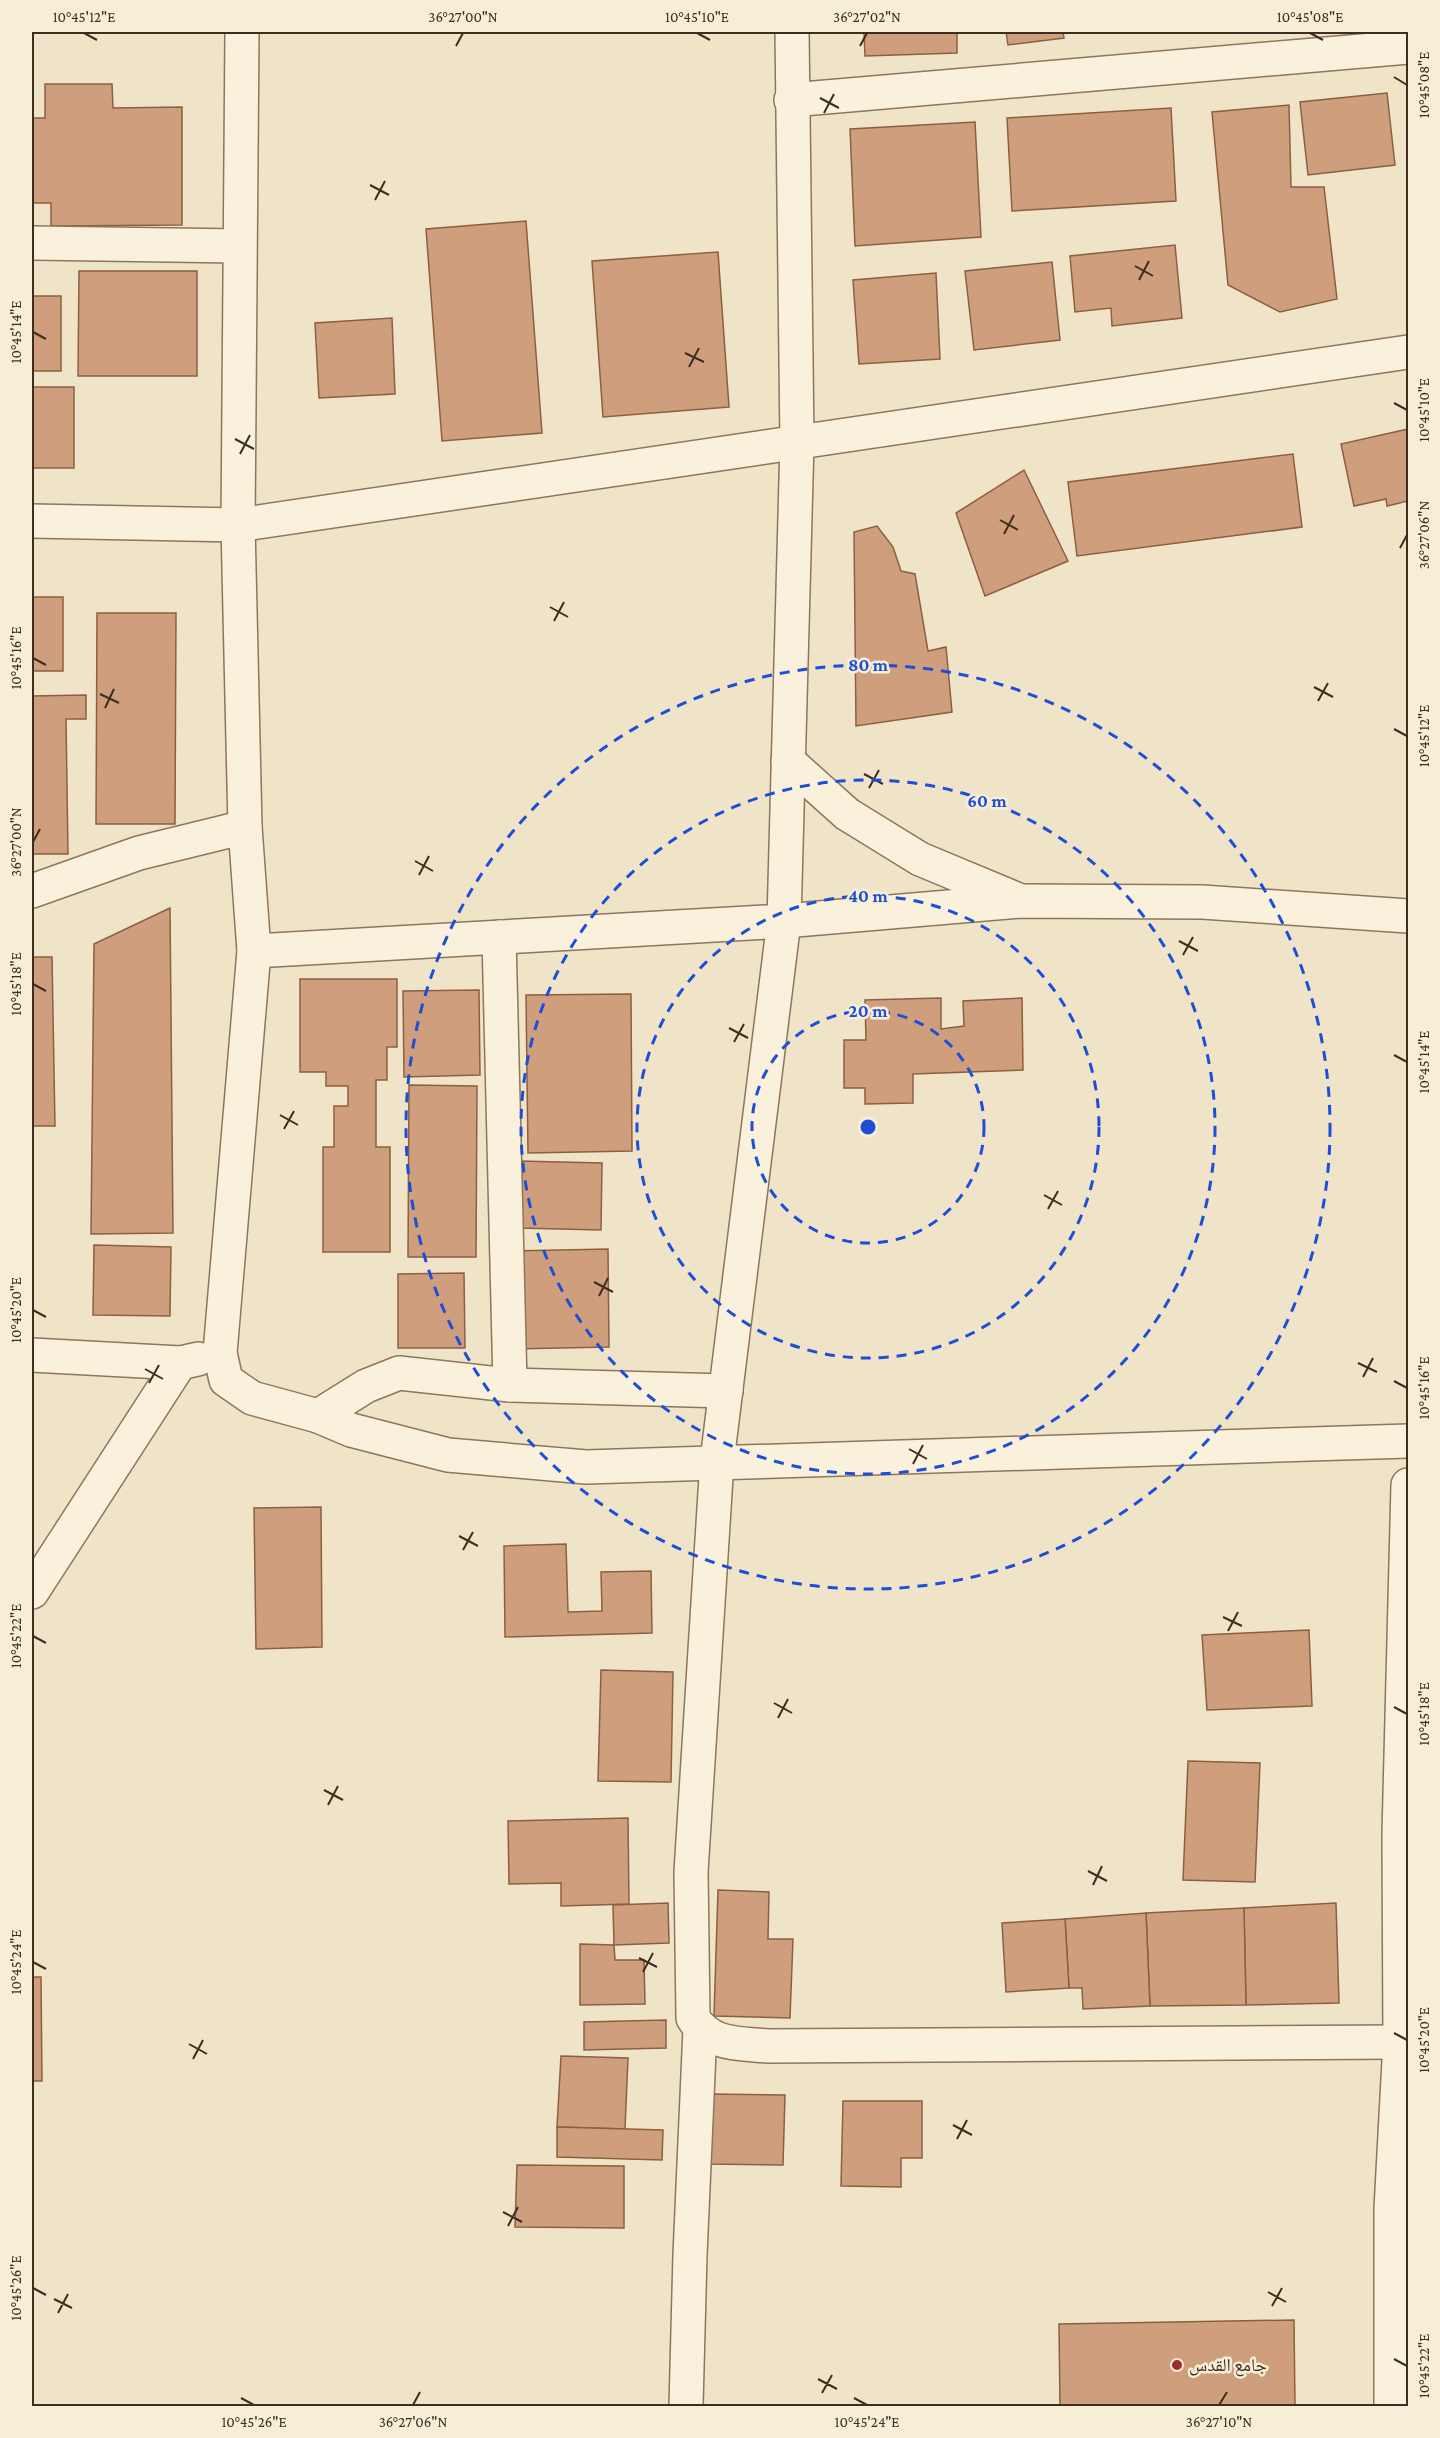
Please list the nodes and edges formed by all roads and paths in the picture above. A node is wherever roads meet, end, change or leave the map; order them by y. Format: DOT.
graph roads {
  1 [pos="242,32"];
  2 [pos="792,32"];
  3 [pos="1408,47"];
  4 [pos="791,100"];
  5 [pos="32,243"];
  6 [pos="239,246"];
  7 [pos="1408,352"];
  8 [pos="797,443"];
  9 [pos="32,521"];
  10 [pos="238,525"];
  11 [pos="788,761"];
  12 [pos="245,827"];
  13 [pos="32,891"];
  14 [pos="1020,901"];
  15 [pos="1408,916"];
  16 [pos="784,921"];
  17 [pos="499,937"];
  18 [pos="254,951"];
  19 [pos="220,1353"];
  20 [pos="32,1355"];
  21 [pos="180,1364"];
  22 [pos="510,1385"];
  23 [pos="726,1391"];
  24 [pos="318,1416"];
  25 [pos="1408,1441"];
  26 [pos="717,1461"];
  27 [pos="1408,1485"];
  28 [pos="32,1592"];
  29 [pos="1404,1833"];
  30 [pos="700,2029"];
  31 [pos="1400,2042"];
  32 [pos="1400,2209"];
  33 [pos="686,2406"];
  34 [pos="1391,2406"];
  1 -- 6 [label="street"];
  2 -- 4 [label="street"];
  3 -- 4 [label="street"];
  4 -- 8 [label="street"];
  5 -- 6 [label="street"];
  6 -- 10 [label="street"];
  7 -- 8 [label="street"];
  8 -- 10 [label="street"];
  8 -- 11 [label="street"];
  9 -- 10 [label="street"];
  10 -- 12 [label="street"];
  11 -- 14 [label="street"];
  11 -- 16 [label="street"];
  12 -- 13 [label="street"];
  12 -- 18 [label="street"];
  14 -- 15 [label="street"];
  14 -- 16 [label="street"];
  16 -- 17 [label="street"];
  16 -- 23 [label="street"];
  17 -- 18 [label="street"];
  17 -- 22 [label="street"];
  18 -- 19 [label="street"];
  19 -- 21 [label="street"];
  19 -- 24 [label="street"];
  20 -- 21 [label="street"];
  21 -- 28 [label="street"];
  22 -- 23 [label="street"];
  22 -- 24 [label="street"];
  23 -- 26 [label="street"];
  24 -- 26 [label="street"];
  25 -- 26 [label="street"];
  26 -- 30 [label="street"];
  27 -- 29 [label="street"];
  29 -- 31 [label="street"];
  30 -- 31 [label="street"];
  30 -- 33 [label="street"];
  31 -- 32 [label="street"];
  32 -- 34 [label="street"];
}
